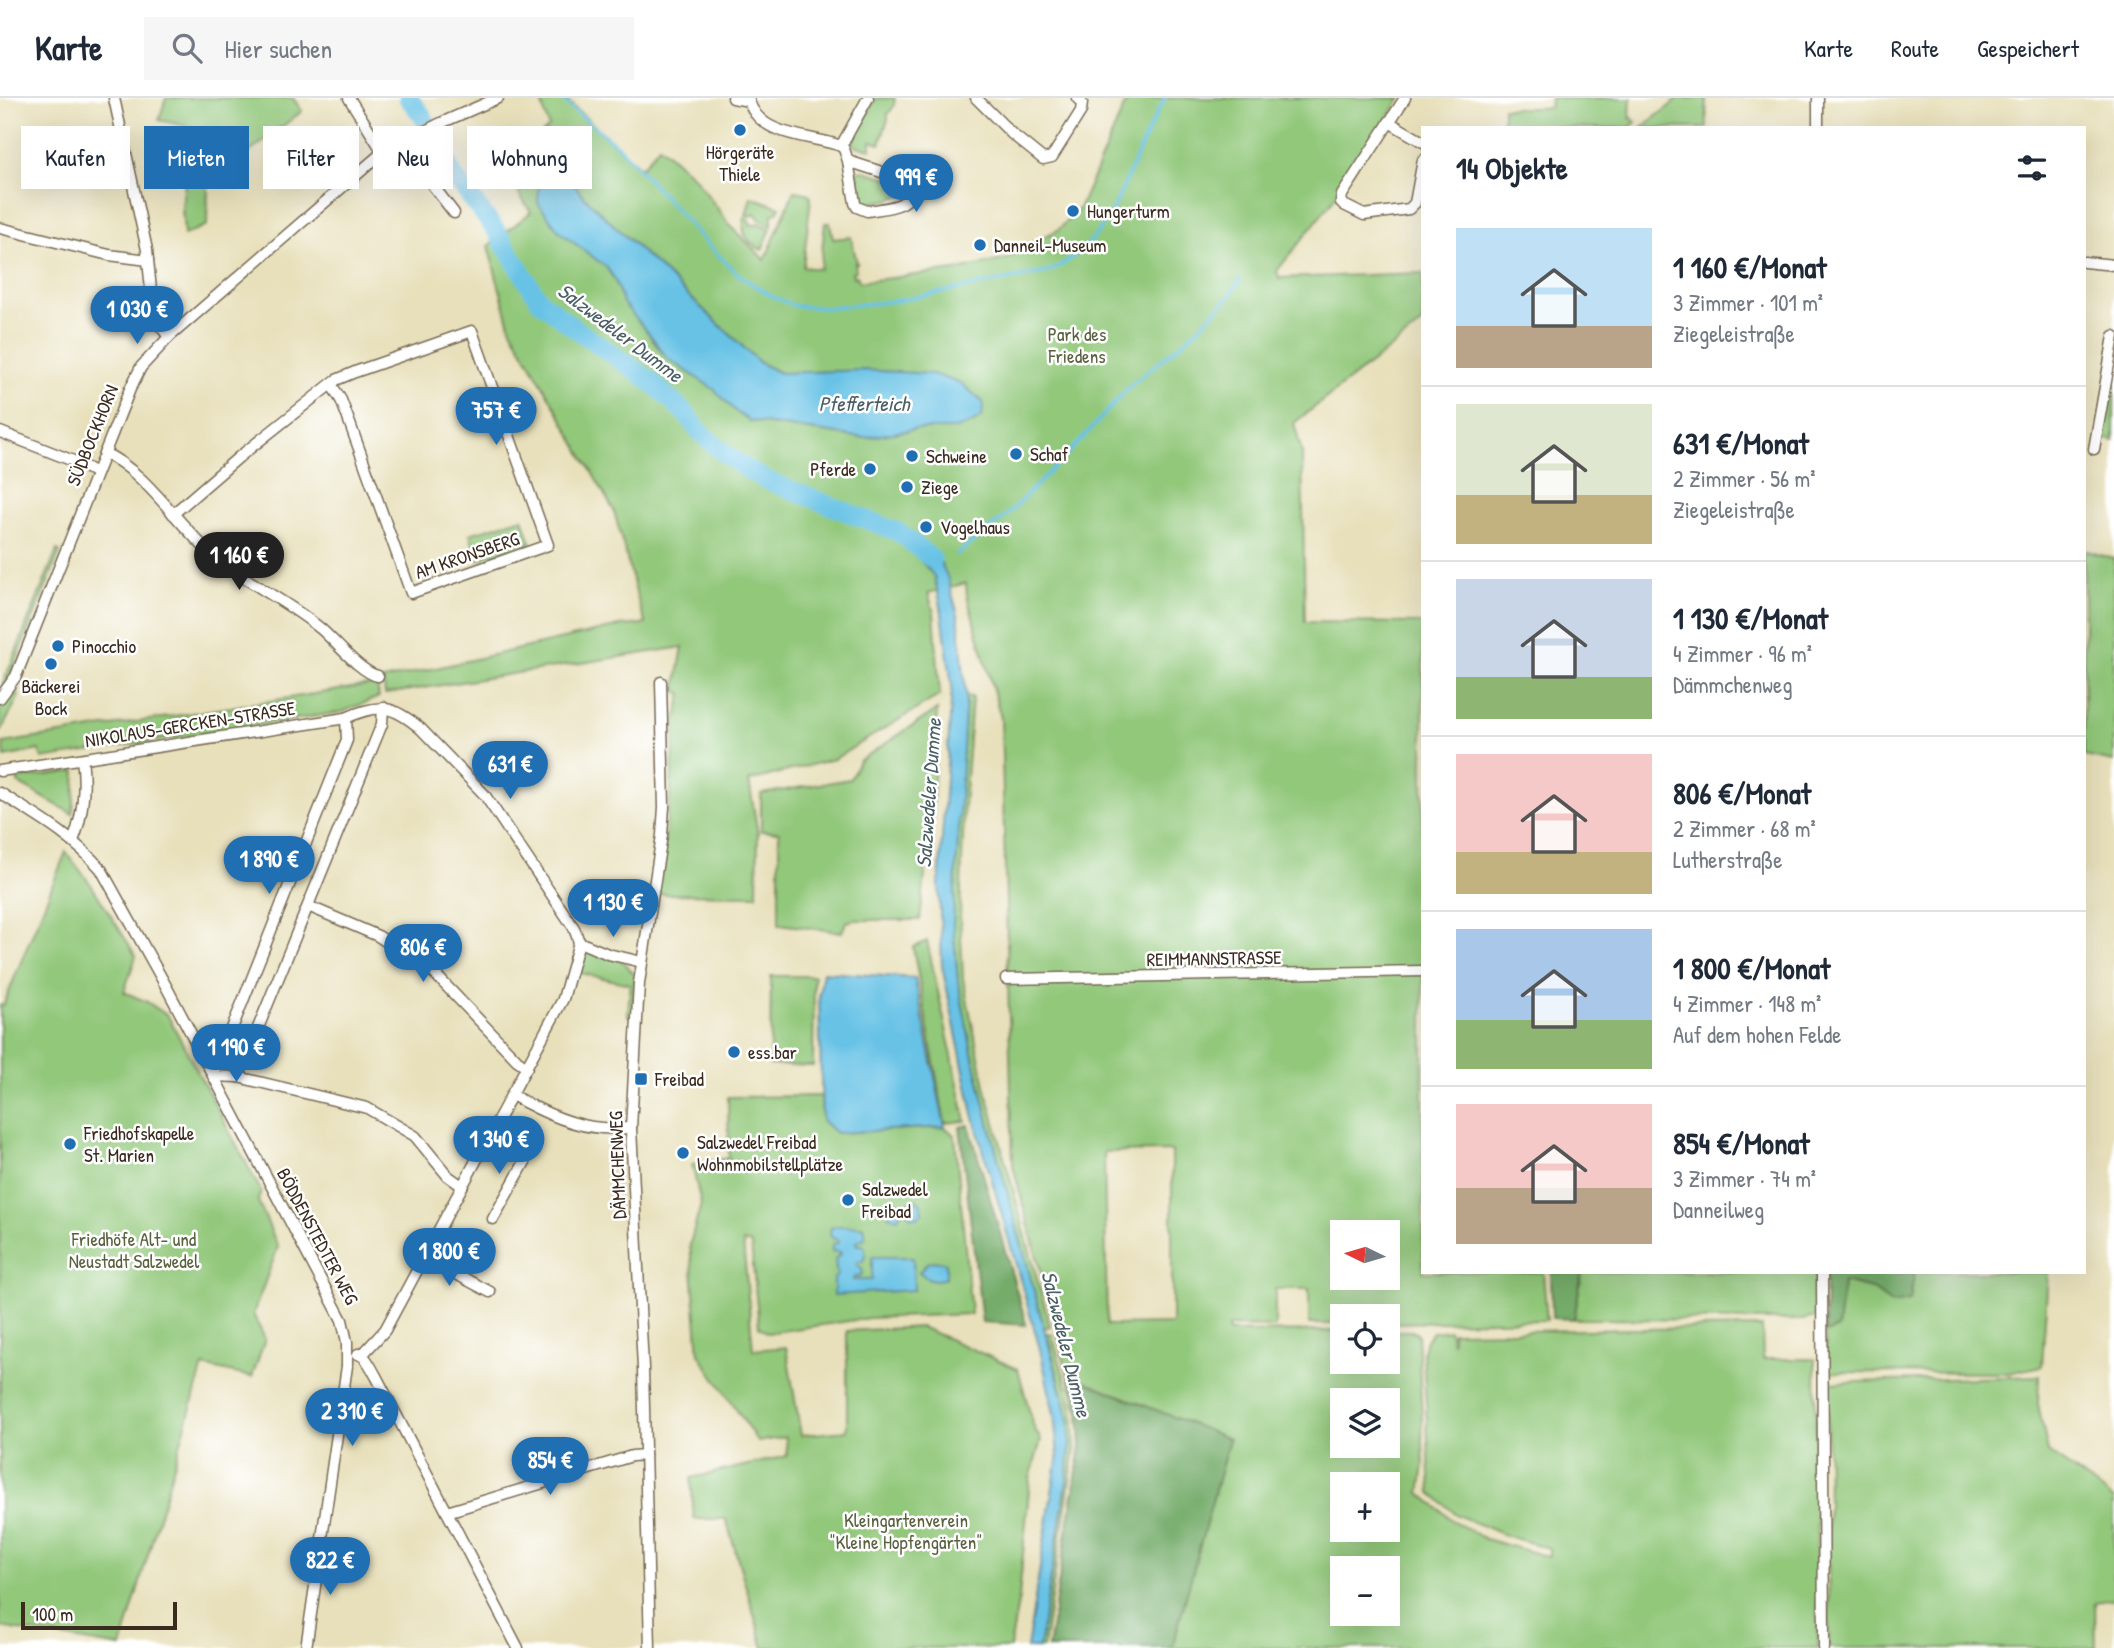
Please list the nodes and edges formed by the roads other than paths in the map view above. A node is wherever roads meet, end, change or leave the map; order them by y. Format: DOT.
graph roads {
  1 [pos="114,98"];
  2 [pos="349,98"];
  3 [pos="498,98"];
  4 [pos="733,98"];
  5 [pos="868,98"];
  6 [pos="976,98"];
  7 [pos="1405,98"];
  8 [pos="1818,98"];
  9 [pos="752,99"];
  10 [pos="1080,102"];
  11 [pos="1389,122"];
  12 [pos="434,126"];
  13 [pos="1818,126"];
  14 [pos="373,136"];
  15 [pos="1421,141"];
  16 [pos="841,146"];
  17 [pos="373,161"];
  18 [pos="848,161"];
  19 [pos="1421,173"];
  20 [pos="435,189"];
  21 [pos="454,213"];
  22 [pos="0,228"];
  23 [pos="148,260"];
  24 [pos="2086,262"];
  25 [pos="2114,265"];
  26 [pos="2114,336"];
  27 [pos="169,337"];
  28 [pos="331,384"];
  29 [pos="0,432"];
  30 [pos="2094,449"];
  31 [pos="104,453"];
  32 [pos="96,473"];
  33 [pos="173,514"];
  34 [pos="378,676"];
  35 [pos="661,682"];
  36 [pos="0,698"];
  37 [pos="383,707"];
  38 [pos="346,718"];
  39 [pos="82,759"];
  40 [pos="0,771"];
  41 [pos="0,793"];
  42 [pos="73,841"];
  43 [pos="308,906"];
  44 [pos="579,942"];
  45 [pos="642,962"];
  46 [pos="1421,971"];
  47 [pos="1006,979"];
  48 [pos="527,1067"];
  49 [pos="213,1076"];
  50 [pos="238,1077"];
  51 [pos="512,1095"];
  52 [pos="631,1128"];
  53 [pos="489,1138"];
  54 [pos="462,1186"];
  55 [pos="493,1219"];
  56 [pos="424,1257"];
  57 [pos="1822,1274"];
  58 [pos="490,1292"];
  59 [pos="348,1353"];
  60 [pos="362,1355"];
  61 [pos="645,1455"];
  62 [pos="447,1512"];
  63 [pos="306,1648"];
  64 [pos="518,1648"];
  65 [pos="650,1648"];
  66 [pos="1824,1648"];
  1 -- 23 [label="street"];
  2 -- 14 [label="street"];
  3 -- 12 [label="street, SÜDBOCKHORN"];
  4 -- 9 [label="street"];
  5 -- 16 [label="street"];
  6 -- 10 [label="street"];
  7 -- 11 [label="street"];
  8 -- 13 [label="street"];
  9 -- 16 [label="street"];
  11 -- 15 [label="street"];
  11 -- 19 [label="street"];
  16 -- 18 [label="street"];
  17 -- 27 [label="street, SÜDBOCKHORN"];
  18 -- 18 [label="street"];
  20 -- 21 [label="street"];
  22 -- 23 [label="street"];
  23 -- 27 [label="street"];
  24 -- 25 [label="street"];
  26 -- 30 [label="street"];
  27 -- 31 [label="street, SÜDBOCKHORN"];
  28 -- 28 [label="street, AM KRONSBERG"];
  28 -- 33 [label="street, AM KRONSBERG"];
  29 -- 32 [label="street"];
  31 -- 32 [label="street, SÜDBOCKHORN"];
  31 -- 33 [label="street"];
  32 -- 36 [label="street, SÜDBOCKHORN"];
  33 -- 34 [label="street"];
  35 -- 45 [label="street, DÄMMCHENWEG"];
  37 -- 38 [label="street, NIKOLAUS-GERCKEN-STRASSE"];
  37 -- 43 [label="street"];
  37 -- 44 [label="street"];
  38 -- 39 [label="street, NIKOLAUS-GERCKEN-STRASSE"];
  38 -- 49 [label="street"];
  39 -- 40 [label="street, NIKOLAUS-GERCKEN-STRASSE"];
  39 -- 42 [label="street"];
  41 -- 42 [label="street, BÖDDENSTEDTER WEG"];
  42 -- 49 [label="street, BÖDDENSTEDTER WEG"];
  43 -- 48 [label="street"];
  43 -- 50 [label="street"];
  44 -- 45 [label="street"];
  44 -- 48 [label="street"];
  45 -- 52 [label="street, DÄMMCHENWEG"];
  46 -- 47 [label="street, REIMMANNSTRASSE"];
  48 -- 51 [label="street"];
  49 -- 50 [label="street"];
  49 -- 59 [label="street, BÖDDENSTEDTER WEG"];
  50 -- 54 [label="street"];
  51 -- 52 [label="street"];
  51 -- 53 [label="street"];
  52 -- 61 [label="street, DÄMMCHENWEG"];
  53 -- 54 [label="street"];
  53 -- 55 [label="street"];
  54 -- 56 [label="street"];
  56 -- 58 [label="street"];
  56 -- 60 [label="street"];
  57 -- 66 [label="street"];
  59 -- 60 [label="street"];
  59 -- 63 [label="street, BÖDDENSTEDTER WEG"];
  60 -- 62 [label="street"];
  61 -- 62 [label="street"];
  61 -- 65 [label="street, DÄMMCHENWEG"];
  62 -- 64 [label="street"];
}
